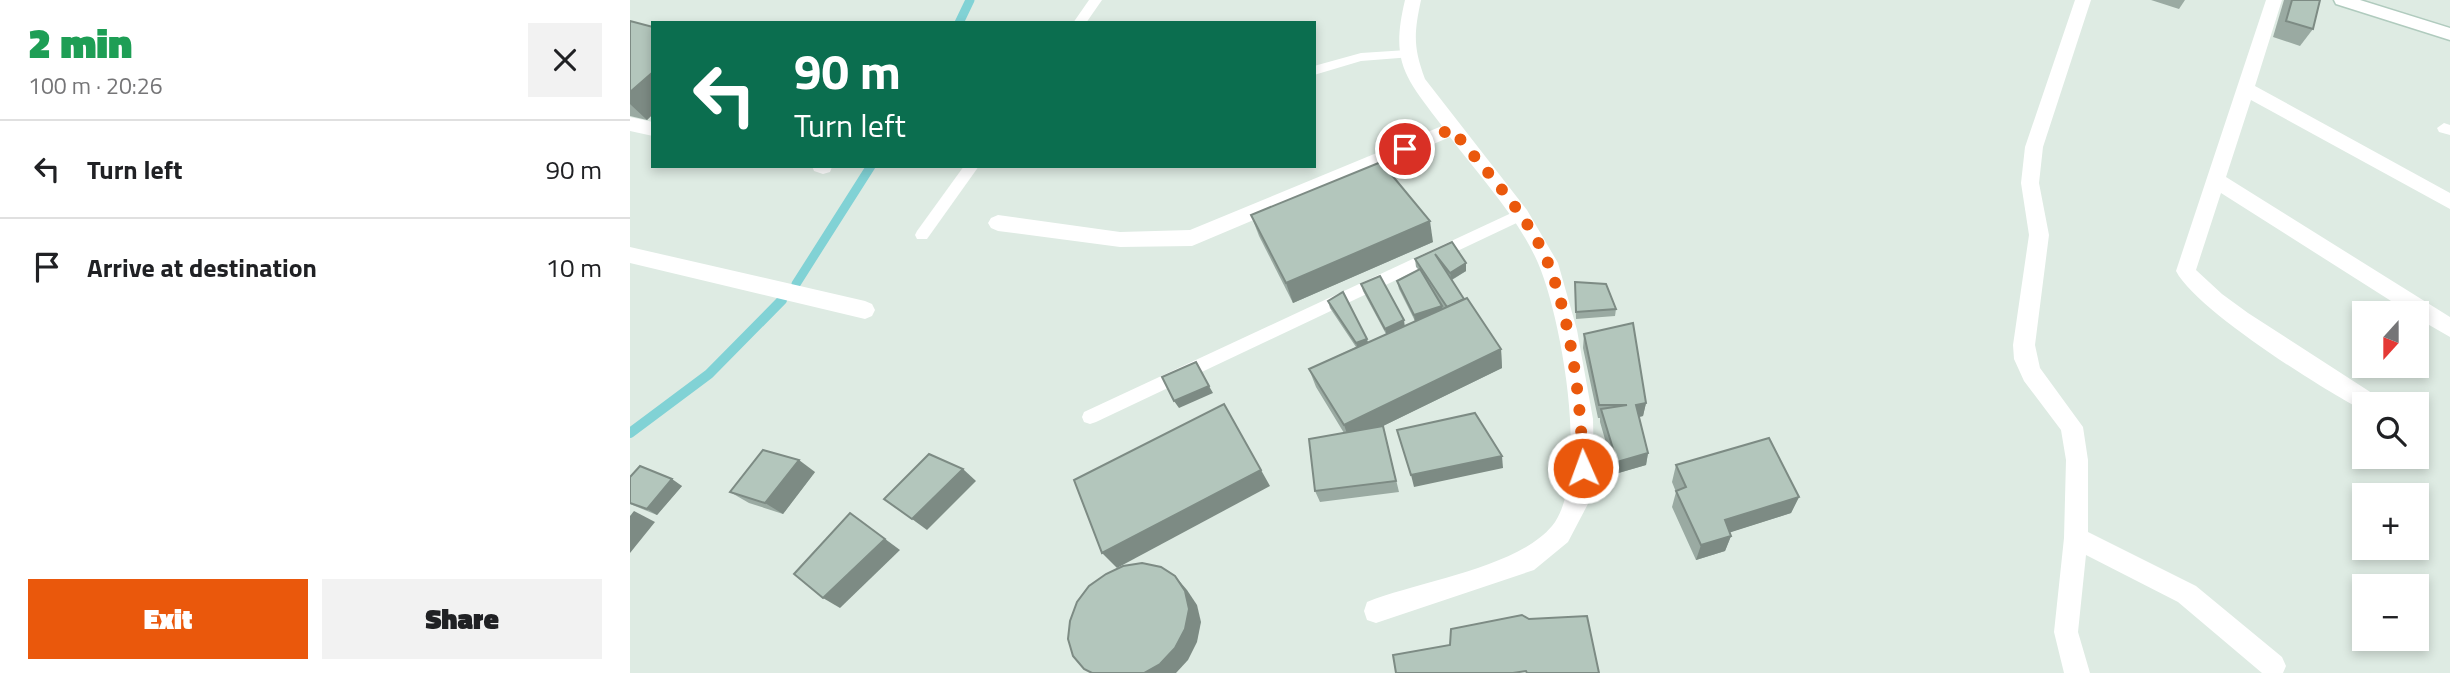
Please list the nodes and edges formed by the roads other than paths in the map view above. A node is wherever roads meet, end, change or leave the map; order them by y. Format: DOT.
graph roads {
  1 [pos="1096,0"];
  2 [pos="1413,0"];
  3 [pos="2084,0"];
  4 [pos="2274,0"];
  5 [pos="2342,0"];
  6 [pos="1080,21"];
  7 [pos="2450,34"];
  8 [pos="1407,54"];
  9 [pos="1316,70"];
  10 [pos="2244,88"];
  11 [pos="630,124"];
  12 [pos="651,129"];
  13 [pos="1452,129"];
  14 [pos="971,168"];
  15 [pos="2214,179"];
  16 [pos="2450,202"];
  17 [pos="1520,215"];
  18 [pos="998,223"];
  19 [pos="922,235"];
  20 [pos="630,255"];
  21 [pos="865,310"];
  22 [pos="2450,328"];
  23 [pos="2352,392"];
  24 [pos="1090,416"];
  25 [pos="2076,538"];
  26 [pos="1376,611"];
  27 [pos="2273,666"];
  28 [pos="2077,673"];
  1 -- 6 [label="lane"];
  2 -- 8 [label="street"];
  3 -- 25 [label="street"];
  4 -- 10 [label="street"];
  5 -- 7 [label="street"];
  8 -- 9 [label="lane"];
  8 -- 13 [label="street"];
  10 -- 15 [label="street"];
  10 -- 16 [label="street"];
  11 -- 12 [label="street"];
  13 -- 17 [label="street"];
  13 -- 18 [label="street"];
  14 -- 19 [label="lane"];
  15 -- 22 [label="street"];
  15 -- 23 [label="street"];
  17 -- 24 [label="lane"];
  17 -- 26 [label="street"];
  20 -- 21 [label="street"];
  25 -- 27 [label="street"];
  25 -- 28 [label="street"];
}
